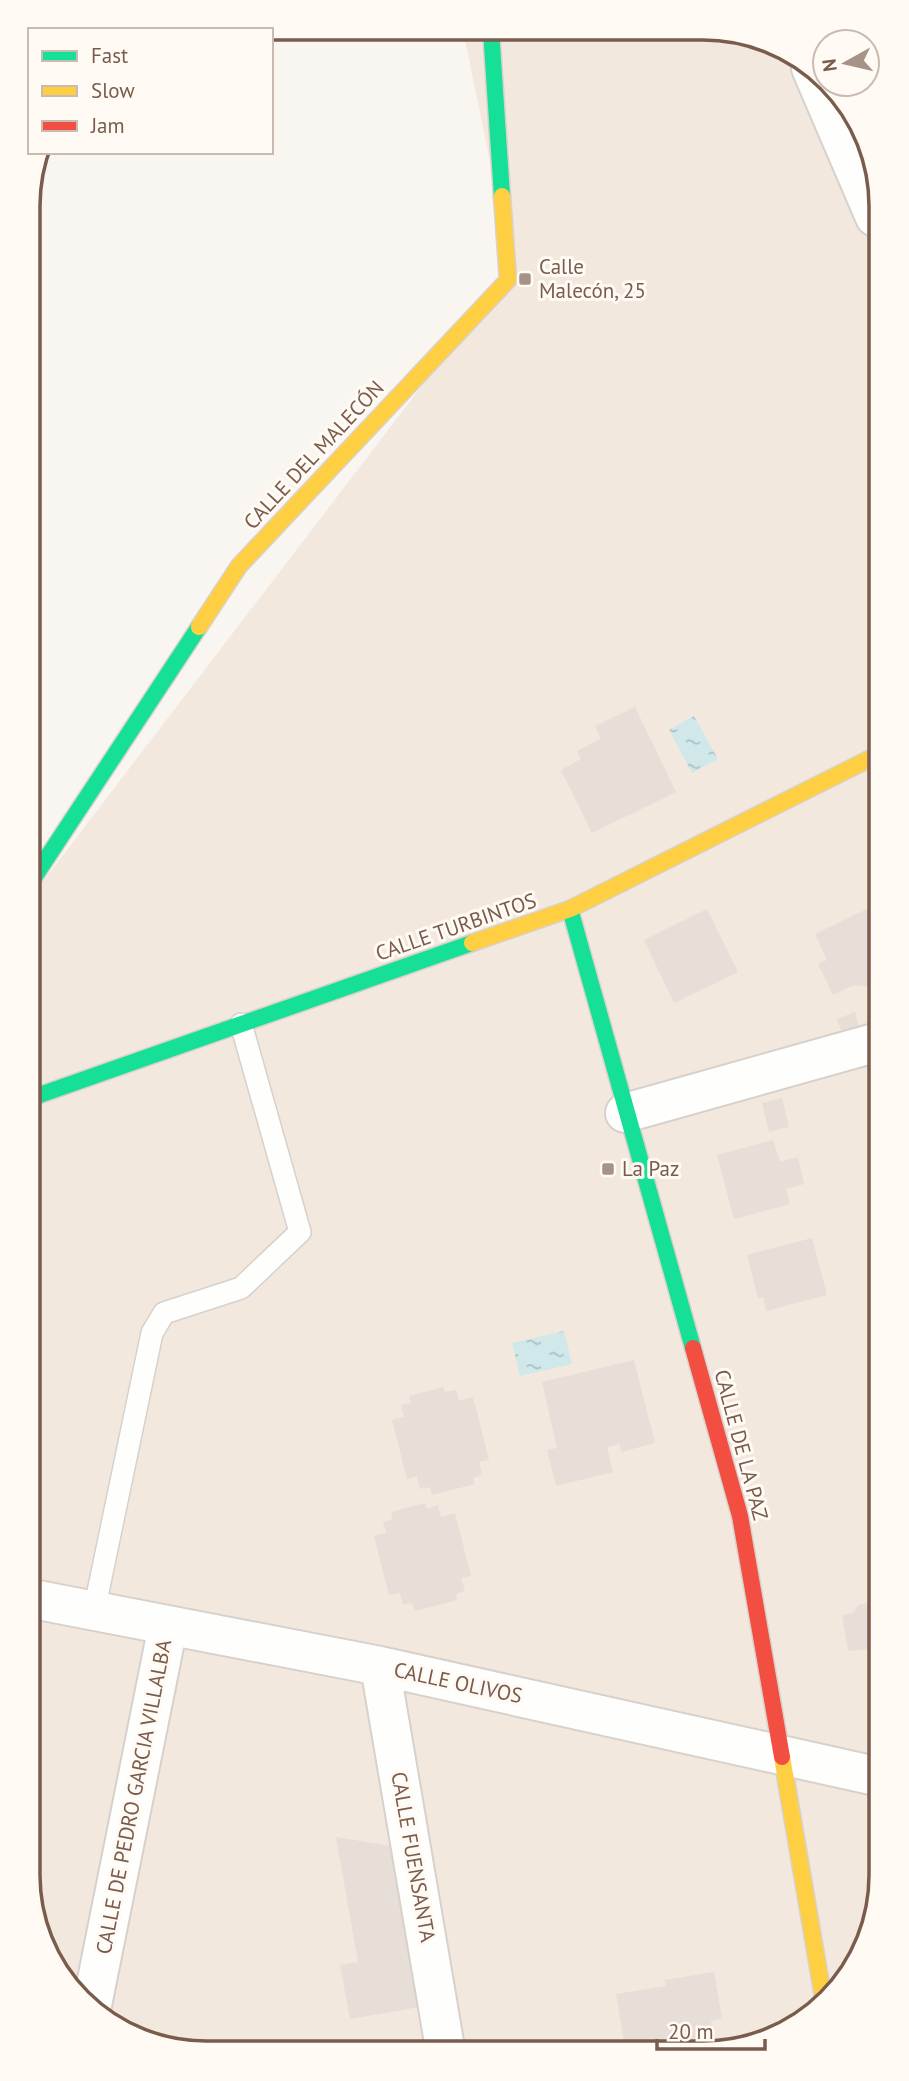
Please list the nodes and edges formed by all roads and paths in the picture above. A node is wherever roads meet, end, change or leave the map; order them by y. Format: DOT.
graph roads {
  1 [pos="492,40"];
  2 [pos="824,98"];
  3 [pos="869,202"];
  4 [pos="869,759"];
  5 [pos="41,867"];
  6 [pos="570,909"];
  7 [pos="242,1024"];
  8 [pos="869,1045"];
  9 [pos="40,1095"];
  10 [pos="625,1113"];
  11 [pos="40,1600"];
  12 [pos="94,1611"];
  13 [pos="168,1626"];
  14 [pos="380,1666"];
  15 [pos="782,1755"];
  16 [pos="868,1774"];
  17 [pos="822,1990"];
  18 [pos="94,1997"];
  19 [pos="444,2041"];
  1 -- 5 [label="street, CALLE DEL MALECÓN"];
  2 -- 3 [label="street"];
  4 -- 6 [label="street, CALLE TURBINTOS"];
  6 -- 7 [label="street, CALLE TURBINTOS"];
  6 -- 10 [label="street, CALLE DE LA PAZ"];
  7 -- 9 [label="street, CALLE TURBINTOS"];
  7 -- 12 [label="lane"];
  8 -- 10 [label="street"];
  10 -- 15 [label="street, CALLE DE LA PAZ"];
  11 -- 12 [label="street, CALLE OLIVOS"];
  12 -- 13 [label="street, CALLE OLIVOS"];
  13 -- 14 [label="street, CALLE OLIVOS"];
  13 -- 18 [label="street, CALLE DE PEDRO GARCIA VILLALBA"];
  14 -- 15 [label="street, CALLE OLIVOS"];
  14 -- 19 [label="street, CALLE FUENSANTA"];
  15 -- 16 [label="street, CALLE OLIVOS"];
  15 -- 17 [label="street, CALLE DE LA PAZ"];
}
